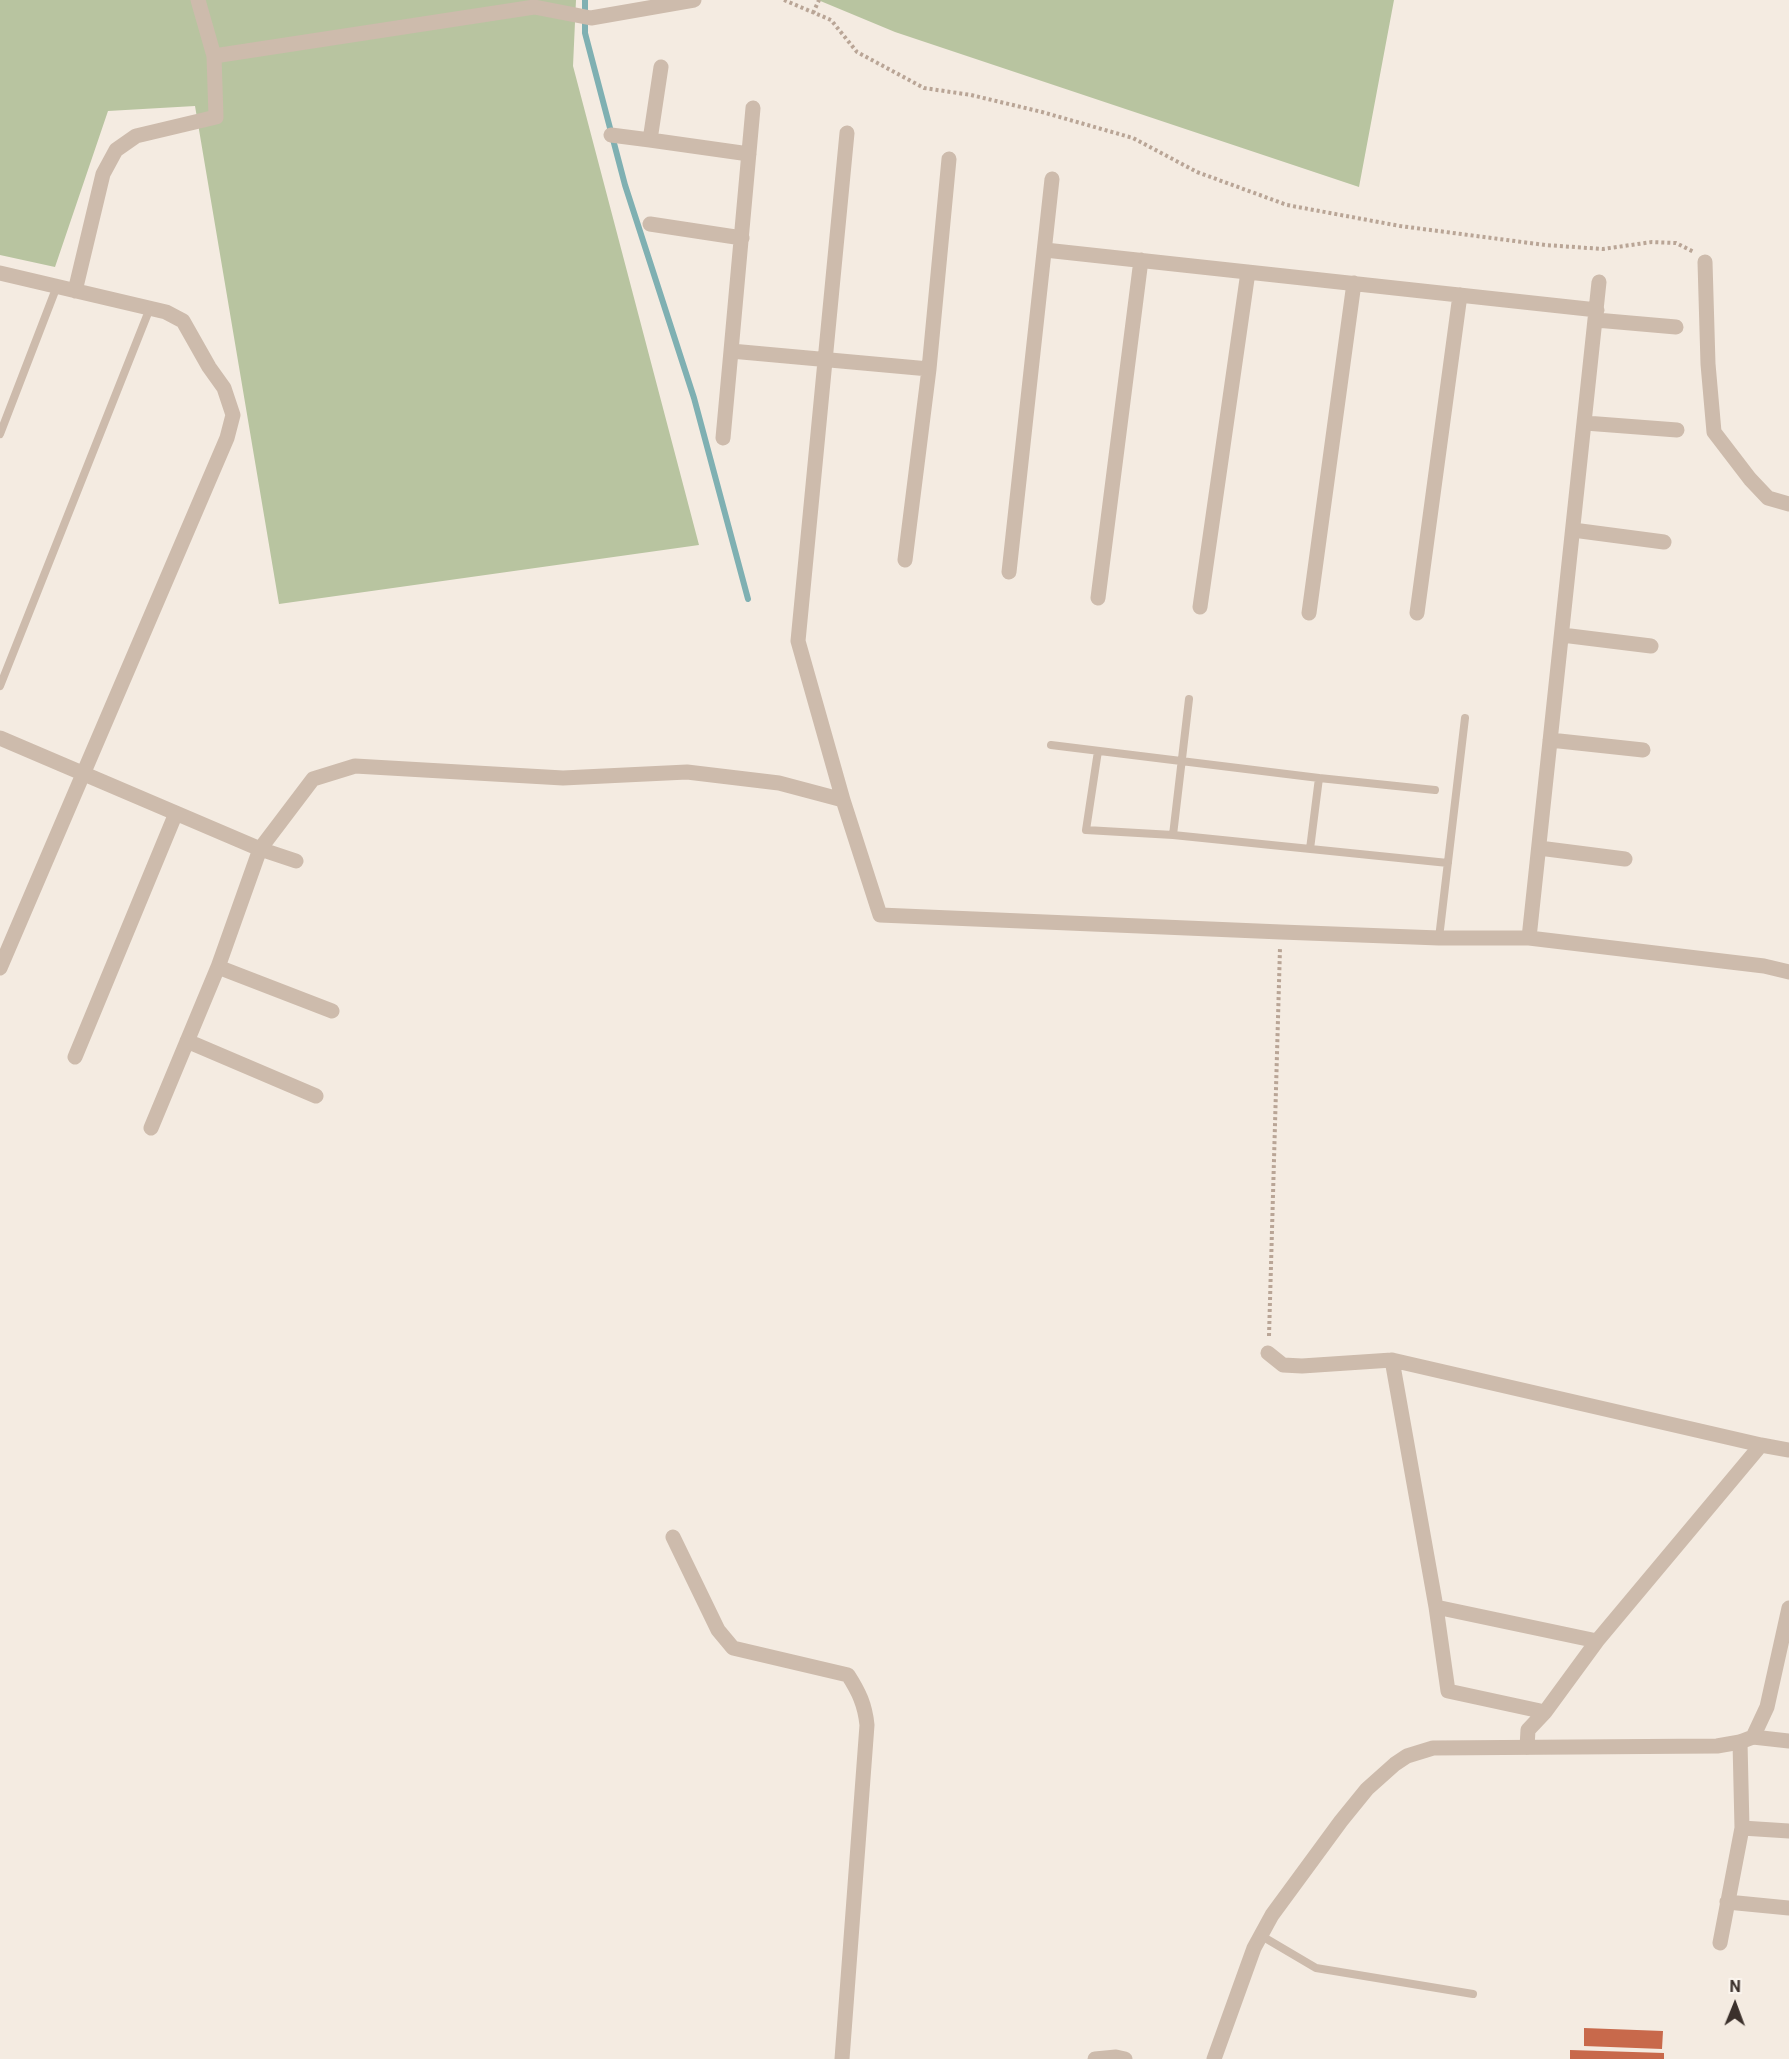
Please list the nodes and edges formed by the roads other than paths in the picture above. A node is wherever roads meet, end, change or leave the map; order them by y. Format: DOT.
graph roads {
  1 [pos="198,0"];
  2 [pos="694,0"];
  3 [pos="214,56"];
  4 [pos="661,67"];
  5 [pos="753,108"];
  6 [pos="847,133"];
  7 [pos="611,135"];
  8 [pos="650,140"];
  9 [pos="749,154"];
  10 [pos="949,159"];
  11 [pos="1052,179"];
  12 [pos="650,224"];
  13 [pos="742,238"];
  14 [pos="1044,250"];
  15 [pos="1141,260"];
  16 [pos="1705,262"];
  17 [pos="1248,272"];
  18 [pos="0,273"];
  19 [pos="1599,282"];
  20 [pos="1354,283"];
  21 [pos="57,286"];
  22 [pos="75,291"];
  23 [pos="1460,295"];
  24 [pos="150,308"];
  25 [pos="1596,315"];
  26 [pos="1676,327"];
  27 [pos="731,351"];
  28 [pos="826,360"];
  29 [pos="930,369"];
  30 [pos="1585,423"];
  31 [pos="1677,430"];
  32 [pos="0,434"];
  33 [pos="723,438"];
  34 [pos="1789,504"];
  35 [pos="1573,530"];
  36 [pos="1664,542"];
  37 [pos="905,560"];
  38 [pos="1008,572"];
  39 [pos="1098,598"];
  40 [pos="1200,607"];
  41 [pos="1309,613"];
  42 [pos="1417,613"];
  43 [pos="1562,635"];
  44 [pos="1651,646"];
  45 [pos="0,686"];
  46 [pos="1189,699"];
  47 [pos="1465,718"];
  48 [pos="0,738"];
  49 [pos="1550,740"];
  50 [pos="1051,745"];
  51 [pos="1643,750"];
  52 [pos="1098,751"];
  53 [pos="1182,761"];
  54 [pos="84,774"];
  55 [pos="1319,778"];
  56 [pos="1435,790"];
  57 [pos="843,800"];
  58 [pos="176,813"];
  59 [pos="1173,835"];
  60 [pos="1539,848"];
  61 [pos="260,849"];
  62 [pos="1311,849"];
  63 [pos="1625,859"];
  64 [pos="296,861"];
  65 [pos="1448,863"];
  66 [pos="1440,938"];
  67 [pos="1529,938"];
  68 [pos="218,967"];
  69 [pos="0,968"];
  70 [pos="1789,972"];
  71 [pos="332,1011"];
  72 [pos="187,1041"];
  73 [pos="75,1057"];
  74 [pos="316,1096"];
  75 [pos="151,1128"];
  76 [pos="1268,1353"];
  77 [pos="1392,1359"];
  78 [pos="1761,1445"];
  79 [pos="1789,1450"];
  80 [pos="673,1537"];
  81 [pos="1436,1607"];
  82 [pos="1788,1616"];
  83 [pos="1597,1641"];
  84 [pos="1545,1712"];
  85 [pos="1746,1740"];
  86 [pos="1789,1741"];
  87 [pos="1527,1747"];
  88 [pos="1742,1828"];
  89 [pos="1789,1831"];
  90 [pos="1727,1902"];
  91 [pos="1789,1908"];
  92 [pos="1260,1935"];
  93 [pos="1720,1943"];
  94 [pos="1473,1994"];
  95 [pos="842,2059"];
  96 [pos="1095,2059"];
  97 [pos="1125,2059"];
  98 [pos="1214,2059"];
  1 -- 3 [label="street"];
  2 -- 3 [label="street"];
  3 -- 22 [label="street"];
  4 -- 8 [label="street"];
  5 -- 9 [label="street"];
  6 -- 28 [label="street"];
  7 -- 8 [label="street"];
  8 -- 9 [label="street"];
  9 -- 13 [label="street"];
  10 -- 29 [label="street"];
  11 -- 14 [label="street"];
  12 -- 13 [label="street"];
  13 -- 27 [label="street"];
  14 -- 15 [label="street"];
  14 -- 38 [label="street"];
  15 -- 17 [label="street"];
  15 -- 39 [label="street"];
  16 -- 34 [label="street"];
  17 -- 20 [label="street"];
  17 -- 40 [label="street"];
  18 -- 21 [label="street"];
  19 -- 25 [label="street"];
  20 -- 23 [label="street"];
  20 -- 41 [label="street"];
  21 -- 22 [label="street"];
  21 -- 32 [label="lane"];
  22 -- 24 [label="street"];
  23 -- 25 [label="street"];
  23 -- 42 [label="street"];
  24 -- 45 [label="lane"];
  24 -- 54 [label="street"];
  25 -- 26 [label="street"];
  25 -- 30 [label="street"];
  27 -- 28 [label="street"];
  27 -- 33 [label="street"];
  28 -- 29 [label="street"];
  28 -- 57 [label="street"];
  29 -- 37 [label="street"];
  30 -- 31 [label="street"];
  30 -- 35 [label="street"];
  35 -- 36 [label="street"];
  35 -- 43 [label="street"];
  43 -- 44 [label="street"];
  43 -- 49 [label="street"];
  46 -- 53 [label="lane"];
  47 -- 65 [label="lane"];
  48 -- 54 [label="street"];
  49 -- 51 [label="street"];
  49 -- 60 [label="street"];
  50 -- 52 [label="lane"];
  52 -- 53 [label="lane"];
  52 -- 59 [label="lane"];
  53 -- 55 [label="lane"];
  53 -- 59 [label="lane"];
  54 -- 58 [label="street"];
  54 -- 69 [label="street"];
  55 -- 56 [label="lane"];
  55 -- 62 [label="lane"];
  57 -- 61 [label="street"];
  57 -- 66 [label="street"];
  58 -- 61 [label="street"];
  58 -- 73 [label="street"];
  59 -- 62 [label="lane"];
  60 -- 63 [label="street"];
  60 -- 67 [label="street"];
  61 -- 64 [label="street"];
  61 -- 68 [label="street"];
  62 -- 65 [label="lane"];
  65 -- 66 [label="lane"];
  66 -- 67 [label="street"];
  67 -- 70 [label="street"];
  68 -- 71 [label="street"];
  68 -- 72 [label="street"];
  72 -- 74 [label="street"];
  72 -- 75 [label="street"];
  76 -- 77 [label="street"];
  77 -- 78 [label="street"];
  77 -- 81 [label="street"];
  78 -- 79 [label="street"];
  78 -- 83 [label="street"];
  80 -- 95 [label="street"];
  81 -- 83 [label="street"];
  81 -- 84 [label="street"];
  82 -- 85 [label="street"];
  83 -- 84 [label="street"];
  84 -- 87 [label="street"];
  85 -- 86 [label="street"];
  85 -- 87 [label="street"];
  85 -- 88 [label="street"];
  87 -- 92 [label="street"];
  88 -- 89 [label="street"];
  88 -- 90 [label="street"];
  90 -- 91 [label="street"];
  90 -- 93 [label="street"];
  92 -- 94 [label="lane"];
  92 -- 98 [label="street"];
  96 -- 97 [label="street"];
}
